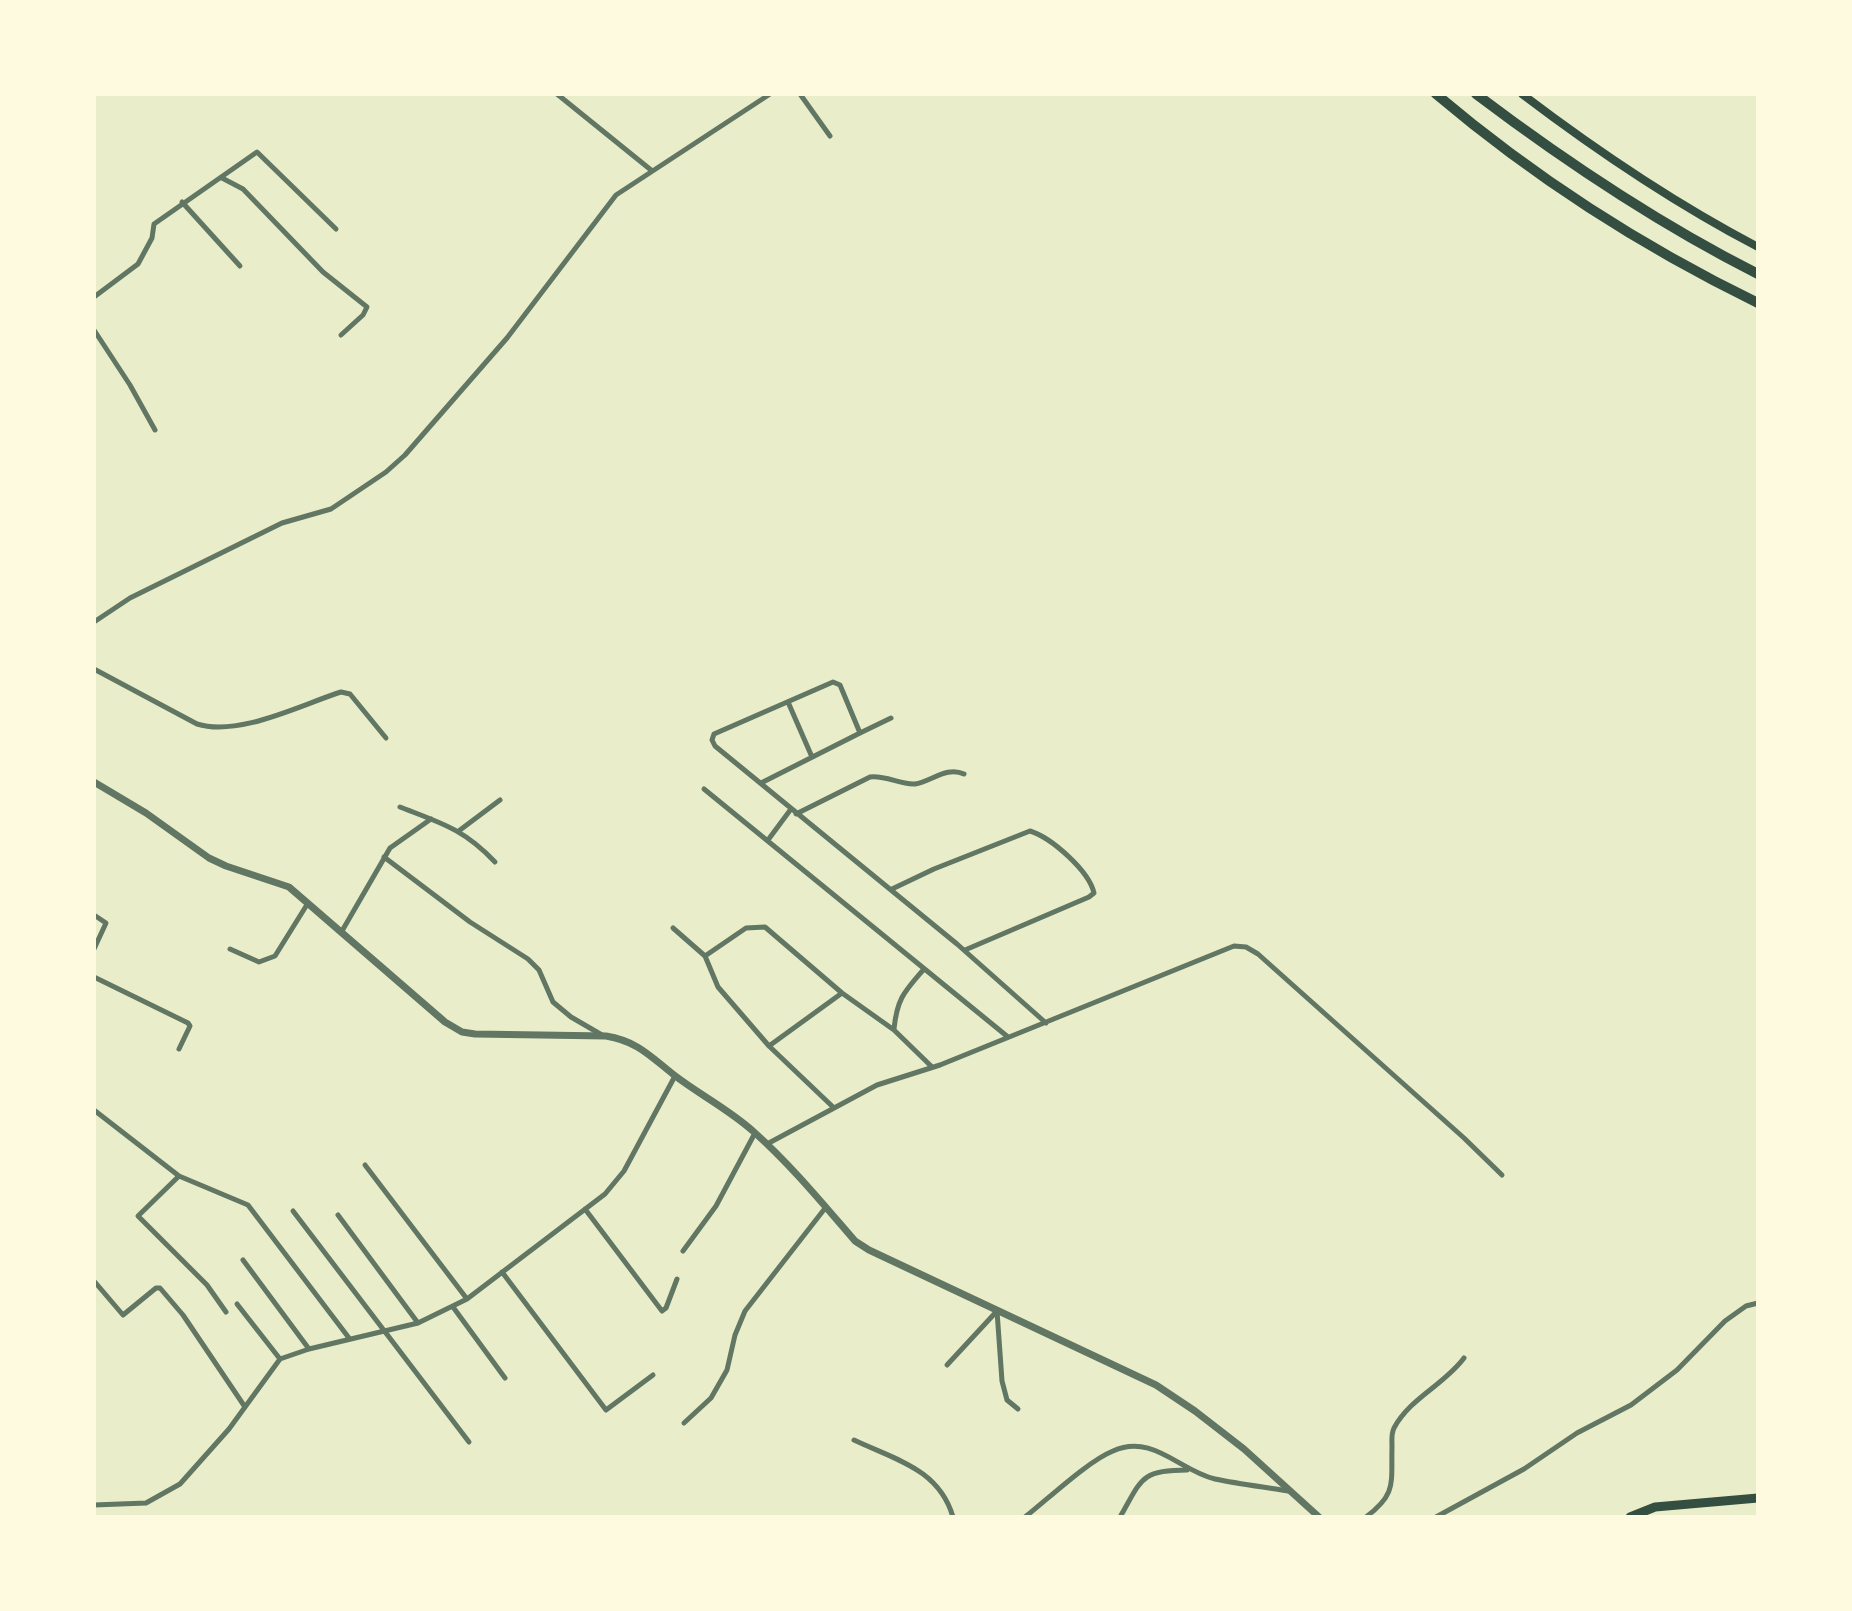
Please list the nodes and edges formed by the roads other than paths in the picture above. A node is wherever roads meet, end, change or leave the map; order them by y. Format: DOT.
graph roads {
  1 [pos="557,94"];
  2 [pos="770,94"];
  3 [pos="800,94"];
  4 [pos="1436,94"];
  5 [pos="1476,94"];
  6 [pos="1522,94"];
  7 [pos="830,136"];
  8 [pos="651,170"];
  9 [pos="221,178"];
  10 [pos="182,202"];
  11 [pos="336,229"];
  12 [pos="1758,247"];
  13 [pos="240,266"];
  14 [pos="1758,274"];
  15 [pos="94,297"];
  16 [pos="1758,303"];
  17 [pos="94,330"];
  18 [pos="341,335"];
  19 [pos="155,430"];
  20 [pos="94,622"];
  21 [pos="94,669"];
  22 [pos="788,702"];
  23 [pos="891,718"];
  24 [pos="860,733"];
  25 [pos="386,738"];
  26 [pos="812,757"];
  27 [pos="964,774"];
  28 [pos="94,782"];
  29 [pos="761,783"];
  30 [pos="704,789"];
  31 [pos="500,800"];
  32 [pos="400,807"];
  33 [pos="793,811"];
  34 [pos="431,819"];
  35 [pos="460,830"];
  36 [pos="768,840"];
  37 [pos="384,857"];
  38 [pos="495,862"];
  39 [pos="892,889"];
  40 [pos="309,902"];
  41 [pos="94,915"];
  42 [pos="673,928"];
  43 [pos="342,931"];
  44 [pos="94,949"];
  45 [pos="230,949"];
  46 [pos="965,951"];
  47 [pos="705,956"];
  48 [pos="924,969"];
  49 [pos="94,977"];
  50 [pos="842,993"];
  51 [pos="1046,1023"];
  52 [pos="894,1030"];
  53 [pos="603,1036"];
  54 [pos="1009,1037"];
  55 [pos="769,1046"];
  56 [pos="179,1049"];
  57 [pos="931,1066"];
  58 [pos="675,1076"];
  59 [pos="833,1107"];
  60 [pos="94,1110"];
  61 [pos="755,1133"];
  62 [pos="766,1145"];
  63 [pos="365,1165"];
  64 [pos="1502,1175"];
  65 [pos="179,1176"];
  66 [pos="826,1207"];
  67 [pos="585,1209"];
  68 [pos="293,1211"];
  69 [pos="338,1215"];
  70 [pos="683,1251"];
  71 [pos="243,1260"];
  72 [pos="502,1272"];
  73 [pos="677,1279"];
  74 [pos="94,1281"];
  75 [pos="467,1299"];
  76 [pos="1758,1303"];
  77 [pos="237,1304"];
  78 [pos="453,1307"];
  79 [pos="997,1311"];
  80 [pos="226,1312"];
  81 [pos="418,1323"];
  82 [pos="382,1330"];
  83 [pos="349,1338"];
  84 [pos="309,1349"];
  85 [pos="1464,1358"];
  86 [pos="280,1359"];
  87 [pos="947,1365"];
  88 [pos="653,1375"];
  89 [pos="505,1378"];
  90 [pos="245,1407"];
  91 [pos="1018,1409"];
  92 [pos="684,1423"];
  93 [pos="854,1440"];
  94 [pos="469,1442"];
  95 [pos="1187,1470"];
  96 [pos="1292,1492"];
  97 [pos="1758,1498"];
  98 [pos="94,1505"];
  99 [pos="953,1517"];
  100 [pos="1025,1517"];
  101 [pos="1120,1517"];
  102 [pos="1319,1517"];
  103 [pos="1366,1517"];
  104 [pos="1436,1517"];
  105 [pos="1630,1517"];
  1 -- 8 [label="street"];
  2 -- 8 [label="street"];
  3 -- 7 [label="street"];
  4 -- 16 [label="highway"];
  5 -- 14 [label="highway"];
  6 -- 12 [label="main road"];
  8 -- 20 [label="street"];
  9 -- 10 [label="street"];
  9 -- 11 [label="street"];
  9 -- 18 [label="street"];
  10 -- 13 [label="street"];
  10 -- 15 [label="street"];
  17 -- 19 [label="street"];
  21 -- 25 [label="street"];
  22 -- 24 [label="street"];
  22 -- 26 [label="street"];
  22 -- 29 [label="street"];
  23 -- 24 [label="street"];
  24 -- 26 [label="street"];
  26 -- 29 [label="street"];
  27 -- 33 [label="street"];
  28 -- 40 [label="street"];
  29 -- 33 [label="street"];
  30 -- 36 [label="street"];
  31 -- 35 [label="street"];
  32 -- 34 [label="street"];
  33 -- 36 [label="street"];
  33 -- 39 [label="street"];
  34 -- 35 [label="street"];
  34 -- 37 [label="street"];
  35 -- 38 [label="street"];
  36 -- 48 [label="street"];
  37 -- 43 [label="street"];
  37 -- 53 [label="street"];
  39 -- 46 [label="street"];
  39 -- 46 [label="street"];
  40 -- 43 [label="street"];
  40 -- 45 [label="street"];
  41 -- 44 [label="street"];
  42 -- 47 [label="street"];
  43 -- 53 [label="street"];
  46 -- 51 [label="street"];
  47 -- 50 [label="street"];
  47 -- 55 [label="street"];
  48 -- 52 [label="street"];
  48 -- 54 [label="street"];
  49 -- 56 [label="street"];
  50 -- 52 [label="street"];
  50 -- 55 [label="street"];
  51 -- 54 [label="street"];
  51 -- 64 [label="street"];
  52 -- 57 [label="street"];
  53 -- 58 [label="street"];
  54 -- 57 [label="street"];
  55 -- 59 [label="street"];
  57 -- 59 [label="street"];
  58 -- 61 [label="street"];
  58 -- 67 [label="street"];
  59 -- 62 [label="street"];
  60 -- 65 [label="street"];
  61 -- 62 [label="street"];
  61 -- 70 [label="street"];
  62 -- 66 [label="street"];
  63 -- 75 [label="street"];
  65 -- 80 [label="street"];
  65 -- 83 [label="street"];
  66 -- 79 [label="street"];
  66 -- 92 [label="street"];
  67 -- 72 [label="street"];
  67 -- 73 [label="street"];
  68 -- 82 [label="street"];
  69 -- 81 [label="street"];
  71 -- 84 [label="street"];
  72 -- 75 [label="street"];
  72 -- 88 [label="street"];
  74 -- 90 [label="street"];
  75 -- 78 [label="street"];
  76 -- 104 [label="street"];
  77 -- 86 [label="street"];
  78 -- 81 [label="street"];
  78 -- 89 [label="street"];
  79 -- 87 [label="street"];
  79 -- 91 [label="street"];
  79 -- 96 [label="street"];
  81 -- 82 [label="street"];
  82 -- 83 [label="street"];
  82 -- 94 [label="street"];
  83 -- 84 [label="street"];
  84 -- 86 [label="street"];
  85 -- 103 [label="street"];
  86 -- 90 [label="street"];
  90 -- 98 [label="street"];
  93 -- 99 [label="street"];
  95 -- 96 [label="street"];
  95 -- 100 [label="street"];
  95 -- 101 [label="street"];
  96 -- 102 [label="street"];
  97 -- 105 [label="highway"];
}
